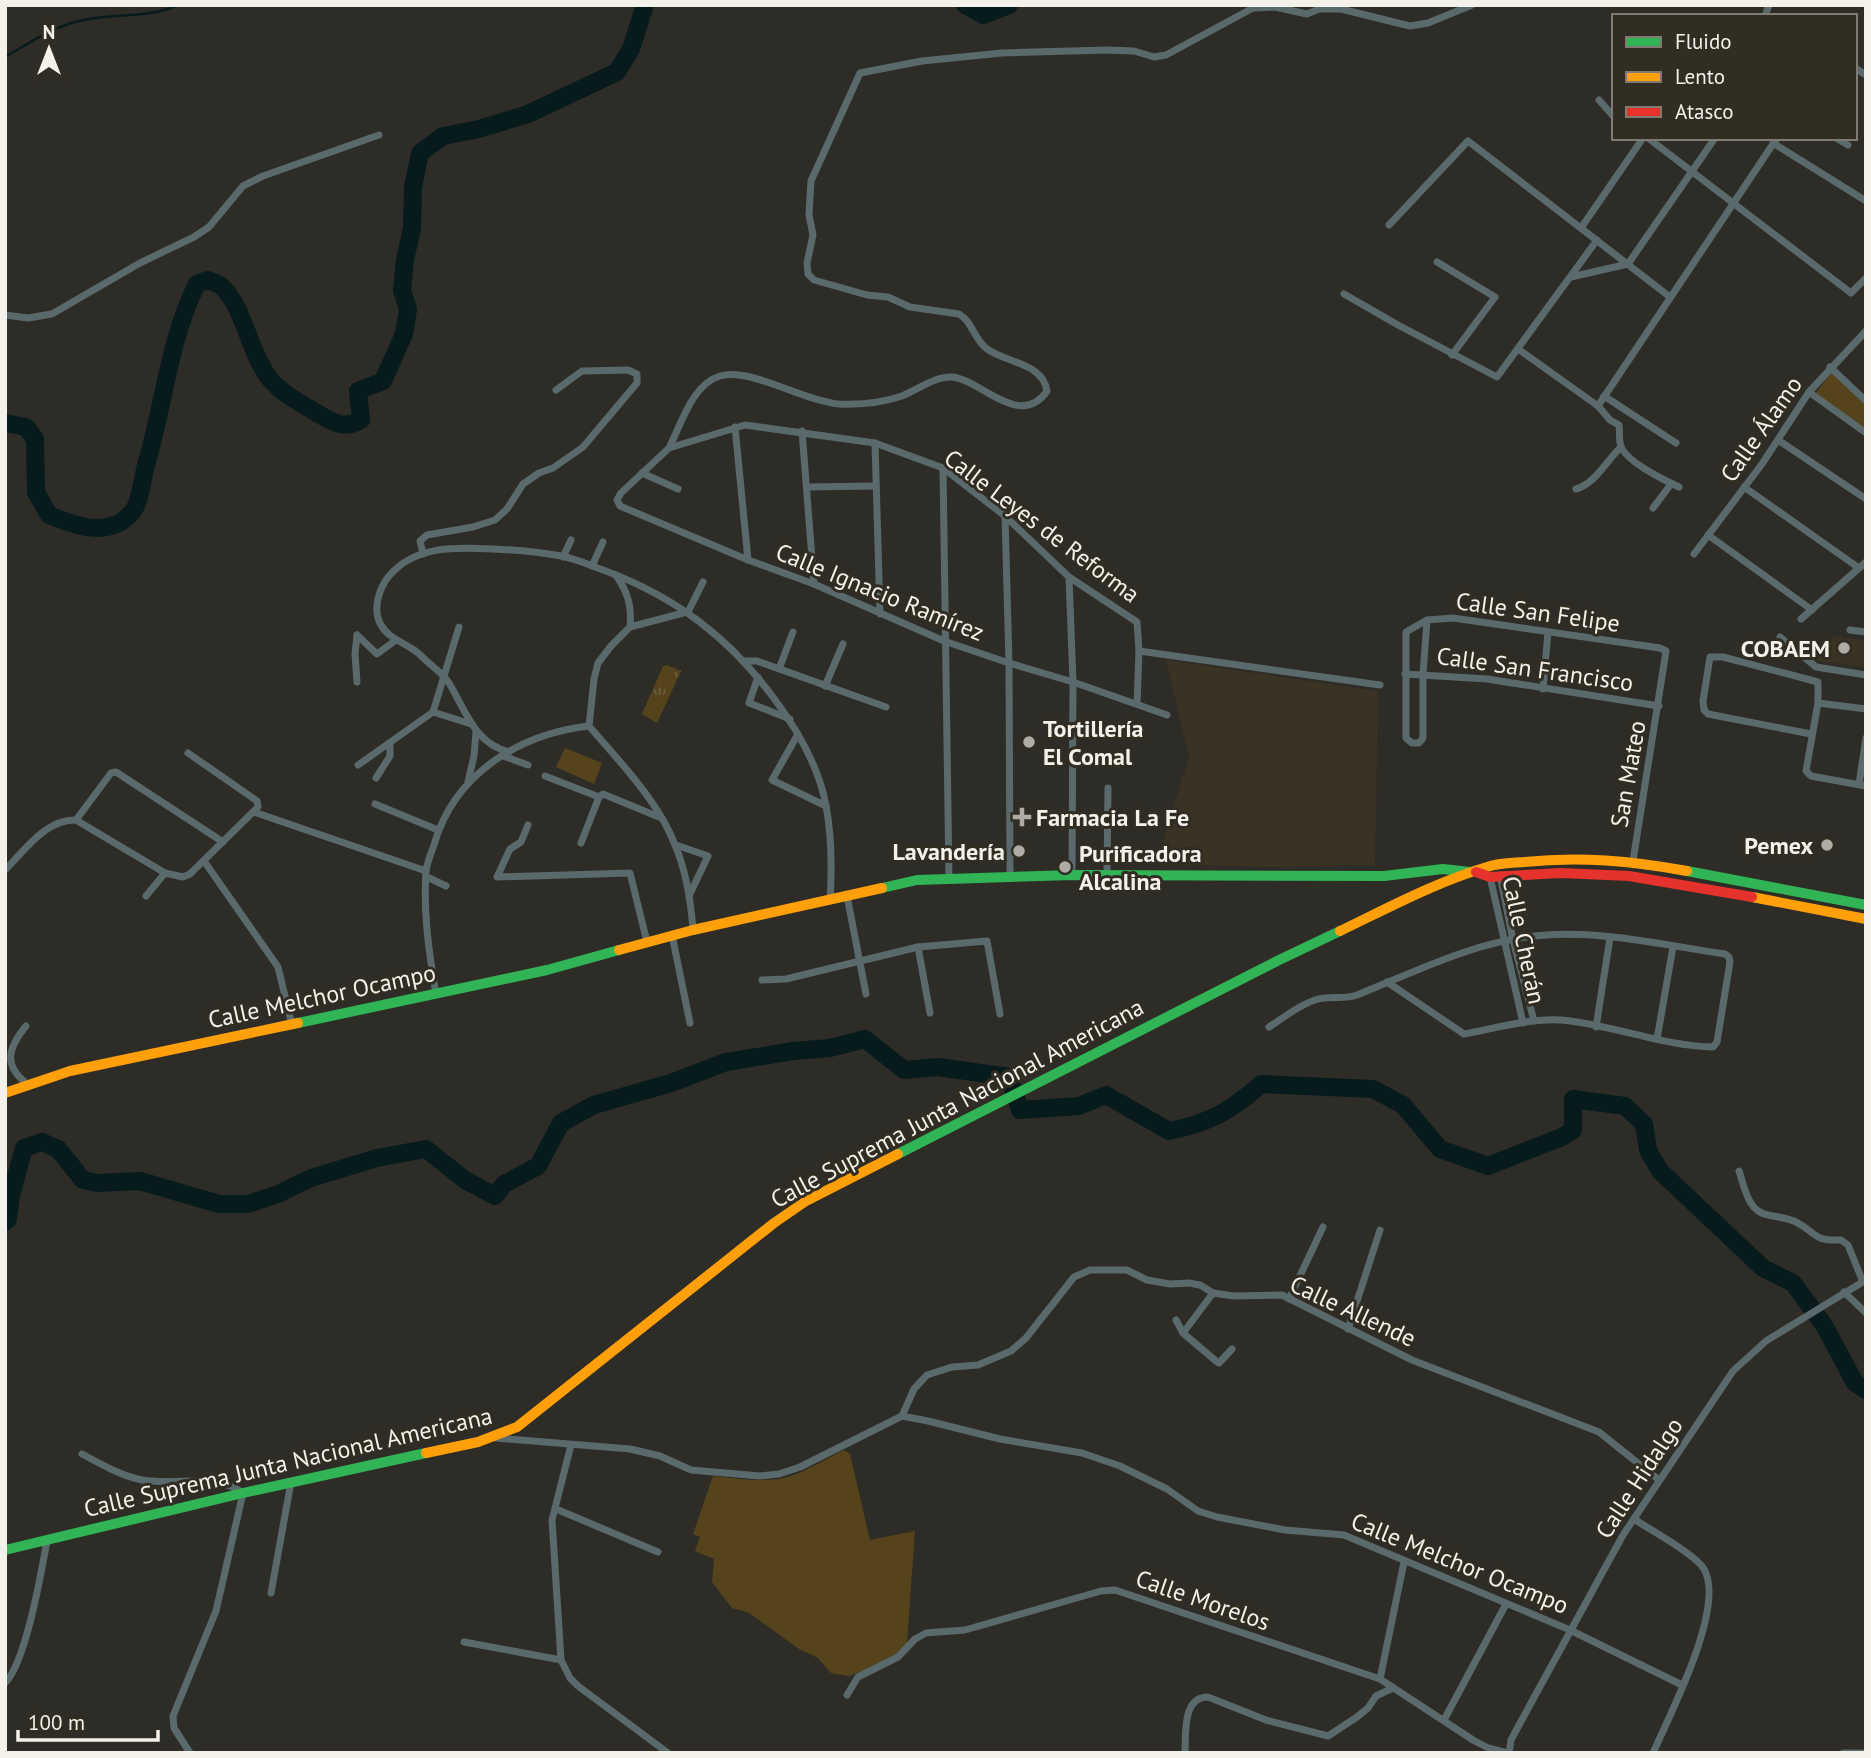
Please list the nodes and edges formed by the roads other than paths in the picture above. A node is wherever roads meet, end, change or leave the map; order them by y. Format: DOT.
graph roads {
  1 [pos="1472,5"];
  2 [pos="1600,100"];
  3 [pos="1612,115"];
  4 [pos="379,135"];
  5 [pos="1632,140"];
  6 [pos="1644,140"];
  7 [pos="1649,140"];
  8 [pos="1714,140"];
  9 [pos="1839,140"];
  10 [pos="1775,141"];
  11 [pos="1848,145"];
  12 [pos="1637,146"];
  13 [pos="1693,173"];
  14 [pos="1866,201"];
  15 [pos="1733,203"];
  16 [pos="1389,225"];
  17 [pos="1581,228"];
  18 [pos="1597,240"];
  19 [pos="1437,262"];
  20 [pos="1628,264"];
  21 [pos="1570,277"];
  22 [pos="1866,278"];
  23 [pos="1345,294"];
  24 [pos="1670,297"];
  25 [pos="5,315"];
  26 [pos="1866,331"];
  27 [pos="1518,349"];
  28 [pos="1452,355"];
  29 [pos="1830,367"];
  30 [pos="556,390"];
  31 [pos="1809,392"];
  32 [pos="1604,396"];
  33 [pos="1866,401"];
  34 [pos="1598,406"];
  35 [pos="735,427"];
  36 [pos="802,431"];
  37 [pos="1866,433"];
  38 [pos="1779,440"];
  39 [pos="875,443"];
  40 [pos="1676,443"];
  41 [pos="1621,447"];
  42 [pos="669,448"];
  43 [pos="943,468"];
  44 [pos="642,473"];
  45 [pos="874,486"];
  46 [pos="807,487"];
  47 [pos="1744,487"];
  48 [pos="678,489"];
  49 [pos="1576,489"];
  50 [pos="1866,499"];
  51 [pos="617,500"];
  52 [pos="1653,508"];
  53 [pos="1005,516"];
  54 [pos="1708,535"];
  55 [pos="570,540"];
  56 [pos="603,542"];
  57 [pos="423,554"];
  58 [pos="1695,554"];
  59 [pos="563,557"];
  60 [pos="748,560"];
  61 [pos="1863,564"];
  62 [pos="592,566"];
  63 [pos="616,575"];
  64 [pos="1069,577"];
  65 [pos="702,582"];
  66 [pos="814,584"];
  67 [pos="1812,610"];
  68 [pos="688,612"];
  69 [pos="880,614"];
  70 [pos="1801,619"];
  71 [pos="1427,620"];
  72 [pos="459,626"];
  73 [pos="630,627"];
  74 [pos="1850,630"];
  75 [pos="793,632"];
  76 [pos="1548,632"];
  77 [pos="1866,632"];
  78 [pos="1780,637"];
  79 [pos="396,640"];
  80 [pos="944,641"];
  81 [pos="843,643"];
  82 [pos="1139,651"];
  83 [pos="1666,651"];
  84 [pos="745,662"];
  85 [pos="1009,663"];
  86 [pos="779,669"];
  87 [pos="1405,674"];
  88 [pos="1423,674"];
  89 [pos="1866,675"];
  90 [pos="443,676"];
  91 [pos="758,677"];
  92 [pos="357,682"];
  93 [pos="1073,682"];
  94 [pos="1380,685"];
  95 [pos="825,686"];
  96 [pos="1543,688"];
  97 [pos="1818,703"];
  98 [pos="1137,704"];
  99 [pos="1659,706"];
  100 [pos="886,707"];
  101 [pos="1866,709"];
  102 [pos="433,712"];
  103 [pos="1167,715"];
  104 [pos="790,719"];
  105 [pos="471,724"];
  106 [pos="589,726"];
  107 [pos="476,732"];
  108 [pos="798,734"];
  109 [pos="1811,734"];
  110 [pos="1866,738"];
  111 [pos="390,744"];
  112 [pos="188,753"];
  113 [pos="506,754"];
  114 [pos="358,765"];
  115 [pos="528,765"];
  116 [pos="545,776"];
  117 [pos="376,778"];
  118 [pos="468,782"];
  119 [pos="1862,785"];
  120 [pos="1108,788"];
  121 [pos="599,797"];
  122 [pos="375,803"];
  123 [pos="826,806"];
  124 [pos="254,812"];
  125 [pos="662,818"];
  126 [pos="76,820"];
  127 [pos="528,825"];
  128 [pos="438,830"];
  129 [pos="223,842"];
  130 [pos="581,843"];
  131 [pos="676,845"];
  132 [pos="204,861"];
  133 [pos="1633,861"];
  134 [pos="5,870"];
  135 [pos="1494,871"];
  136 [pos="1475,872"];
  137 [pos="165,873"];
  138 [pos="427,874"];
  139 [pos="1072,875"];
  140 [pos="1107,875"];
  141 [pos="1010,876"];
  142 [pos="948,879"];
  143 [pos="446,886"];
  144 [pos="146,896"];
  145 [pos="689,896"];
  146 [pos="847,896"];
  147 [pos="830,901"];
  148 [pos="1866,905"];
  149 [pos="1866,919"];
  150 [pos="693,930"];
  151 [pos="672,936"];
  152 [pos="1611,938"];
  153 [pos="1513,940"];
  154 [pos="647,942"];
  155 [pos="1504,942"];
  156 [pos="918,947"];
  157 [pos="1673,947"];
  158 [pos="859,961"];
  159 [pos="762,980"];
  160 [pos="1387,982"];
  161 [pos="436,994"];
  162 [pos="866,994"];
  163 [pos="930,1013"];
  164 [pos="1000,1014"];
  165 [pos="1534,1021"];
  166 [pos="690,1023"];
  167 [pos="1523,1023"];
  168 [pos="292,1025"];
  169 [pos="26,1026"];
  170 [pos="1269,1027"];
  171 [pos="1596,1027"];
  172 [pos="1657,1039"];
  173 [pos="27,1084"];
  174 [pos="5,1093"];
  175 [pos="1739,1171"];
  176 [pos="1323,1227"];
  177 [pos="1380,1230"];
  178 [pos="1864,1281"];
  179 [pos="1213,1293"];
  180 [pos="1843,1293"];
  181 [pos="1289,1298"];
  182 [pos="1866,1313"];
  183 [pos="1176,1320"];
  184 [pos="1348,1329"];
  185 [pos="1183,1333"];
  186 [pos="1232,1349"];
  187 [pos="901,1416"];
  188 [pos="492,1438"];
  189 [pos="570,1445"];
  190 [pos="82,1454"];
  191 [pos="1659,1480"];
  192 [pos="291,1482"];
  193 [pos="243,1493"];
  194 [pos="556,1509"];
  195 [pos="1634,1519"];
  196 [pos="47,1541"];
  197 [pos="5,1550"];
  198 [pos="658,1552"];
  199 [pos="1404,1562"];
  200 [pos="271,1593"];
  201 [pos="1506,1604"];
  202 [pos="1570,1630"];
  203 [pos="464,1642"];
  204 [pos="561,1660"];
  205 [pos="1380,1679"];
  206 [pos="5,1682"];
  207 [pos="1682,1685"];
  208 [pos="1393,1688"];
  209 [pos="847,1695"];
  210 [pos="1444,1720"];
  211 [pos="665,1752"];
  212 [pos="190,1753"];
  213 [pos="1185,1753"];
  214 [pos="1508,1753"];
  215 [pos="1653,1753"];
  216 [pos="1843,1753"];
  217 [pos="1862,1753"];
  1 -- 42 [label="street"];
  2 -- 3 [label="street"];
  4 -- 25 [label="street"];
  5 -- 12 [label="street"];
  6 -- 12 [label="street"];
  7 -- 13 [label="street"];
  8 -- 13 [label="street"];
  9 -- 11 [label="street"];
  10 -- 14 [label="street"];
  10 -- 15 [label="street"];
  12 -- 17 [label="street"];
  13 -- 15 [label="street"];
  13 -- 20 [label="street"];
  15 -- 22 [label="street"];
  15 -- 24 [label="street"];
  16 -- 17 [label="street"];
  17 -- 18 [label="street"];
  18 -- 20 [label="street"];
  18 -- 21 [label="street"];
  19 -- 28 [label="street"];
  20 -- 21 [label="street"];
  20 -- 24 [label="street"];
  21 -- 27 [label="street"];
  23 -- 28 [label="street"];
  24 -- 32 [label="street"];
  26 -- 29 [label="street, Calle Álamo"];
  27 -- 28 [label="street"];
  27 -- 34 [label="street"];
  29 -- 31 [label="street, Calle Álamo"];
  29 -- 33 [label="street"];
  30 -- 57 [label="street"];
  31 -- 37 [label="street"];
  31 -- 38 [label="street, Calle Álamo"];
  32 -- 34 [label="street"];
  32 -- 40 [label="street"];
  34 -- 41 [label="street"];
  35 -- 36 [label="street, Calle Leyes de Reforma"];
  35 -- 42 [label="street, Calle Leyes de Reforma"];
  35 -- 60 [label="street"];
  36 -- 39 [label="street, Calle Leyes de Reforma"];
  36 -- 46 [label="street"];
  38 -- 47 [label="street, Calle Álamo"];
  38 -- 50 [label="street"];
  39 -- 43 [label="street, Calle Leyes de Reforma"];
  39 -- 45 [label="street"];
  41 -- 49 [label="street"];
  41 -- 52 [label="street"];
  42 -- 44 [label="street, Calle Leyes de Reforma"];
  43 -- 53 [label="street, Calle Leyes de Reforma"];
  43 -- 80 [label="street"];
  44 -- 48 [label="street"];
  44 -- 51 [label="street, Calle Leyes de Reforma"];
  45 -- 46 [label="street"];
  45 -- 69 [label="street"];
  46 -- 66 [label="street"];
  47 -- 54 [label="street, Calle Álamo"];
  47 -- 61 [label="street"];
  51 -- 60 [label="street, Calle Ignacio Ramírez"];
  53 -- 64 [label="street, Calle Leyes de Reforma"];
  53 -- 85 [label="street"];
  54 -- 58 [label="street, Calle Álamo"];
  54 -- 67 [label="street"];
  55 -- 59 [label="street"];
  56 -- 62 [label="street"];
  57 -- 59 [label="street"];
  57 -- 79 [label="street"];
  59 -- 62 [label="street"];
  60 -- 66 [label="street, Calle Ignacio Ramírez"];
  61 -- 67 [label="street"];
  62 -- 63 [label="street"];
  63 -- 68 [label="street"];
  63 -- 73 [label="street"];
  64 -- 82 [label="street, Calle Leyes de Reforma"];
  64 -- 93 [label="street"];
  65 -- 68 [label="street"];
  66 -- 69 [label="street, Calle Ignacio Ramírez"];
  67 -- 70 [label="street"];
  68 -- 73 [label="street"];
  68 -- 84 [label="street"];
  69 -- 80 [label="street, Calle Ignacio Ramírez"];
  71 -- 76 [label="street, Calle San Felipe"];
  71 -- 87 [label="street, Calle San Felipe"];
  71 -- 88 [label="street"];
  72 -- 90 [label="street"];
  73 -- 106 [label="street"];
  74 -- 77 [label="street"];
  75 -- 86 [label="street"];
  76 -- 83 [label="street, Calle San Felipe"];
  76 -- 96 [label="street"];
  78 -- 89 [label="street"];
  79 -- 90 [label="street"];
  79 -- 92 [label="street"];
  80 -- 85 [label="street, Calle Ignacio Ramírez"];
  80 -- 142 [label="street"];
  81 -- 95 [label="street"];
  82 -- 94 [label="street"];
  82 -- 98 [label="street"];
  83 -- 99 [label="street, San Mateo"];
  84 -- 86 [label="street"];
  84 -- 91 [label="street"];
  85 -- 93 [label="street, Calle Ignacio Ramírez"];
  85 -- 141 [label="street"];
  86 -- 95 [label="street"];
  87 -- 88 [label="street, Calle San Francisco"];
  87 -- 88 [label="street"];
  88 -- 96 [label="street, Calle San Francisco"];
  90 -- 102 [label="street"];
  90 -- 105 [label="street"];
  91 -- 104 [label="street"];
  91 -- 104 [label="street"];
  93 -- 98 [label="street, Calle Ignacio Ramírez"];
  93 -- 139 [label="street"];
  95 -- 100 [label="street"];
  96 -- 99 [label="street, Calle San Francisco"];
  97 -- 101 [label="street"];
  97 -- 109 [label="street"];
  97 -- 109 [label="street"];
  98 -- 103 [label="street, Calle Ignacio Ramírez"];
  99 -- 133 [label="street, San Mateo"];
  102 -- 105 [label="street"];
  102 -- 111 [label="street"];
  104 -- 108 [label="street"];
  105 -- 107 [label="street"];
  106 -- 113 [label="street"];
  106 -- 125 [label="street"];
  107 -- 113 [label="street"];
  107 -- 118 [label="street"];
  108 -- 123 [label="street"];
  108 -- 123 [label="street"];
  109 -- 119 [label="street"];
  110 -- 119 [label="street"];
  111 -- 114 [label="street"];
  111 -- 117 [label="street"];
  112 -- 124 [label="street"];
  113 -- 115 [label="street"];
  113 -- 118 [label="street"];
  116 -- 121 [label="street"];
  118 -- 128 [label="street"];
  120 -- 140 [label="street"];
  121 -- 125 [label="street"];
  121 -- 130 [label="street"];
  122 -- 128 [label="street"];
  123 -- 147 [label="street"];
  124 -- 129 [label="street"];
  124 -- 138 [label="street"];
  125 -- 131 [label="street"];
  126 -- 129 [label="street"];
  126 -- 134 [label="street"];
  126 -- 137 [label="street"];
  127 -- 154 [label="street"];
  128 -- 138 [label="street"];
  129 -- 132 [label="street"];
  131 -- 145 [label="street"];
  131 -- 145 [label="street"];
  132 -- 137 [label="street"];
  132 -- 168 [label="street"];
  133 -- 135 [label="main road"];
  133 -- 148 [label="main road"];
  135 -- 136 [label="main road"];
  135 -- 149 [label="main road"];
  135 -- 153 [label="street, Calle Cherán"];
  135 -- 155 [label="street, Calle Cherán"];
  136 -- 140 [label="main road, Calle Melchor Ocampo"];
  136 -- 188 [label="main road, Calle Suprema Junta Nacional Americana"];
  137 -- 144 [label="street"];
  138 -- 143 [label="street"];
  138 -- 161 [label="street"];
  139 -- 140 [label="main road, Calle Melchor Ocampo"];
  139 -- 141 [label="main road, Calle Melchor Ocampo"];
  141 -- 142 [label="main road, Calle Melchor Ocampo"];
  142 -- 146 [label="main road, Calle Melchor Ocampo"];
  145 -- 150 [label="street"];
  146 -- 147 [label="main road, Calle Melchor Ocampo"];
  146 -- 158 [label="street"];
  147 -- 150 [label="main road, Calle Melchor Ocampo"];
  150 -- 151 [label="main road, Calle Melchor Ocampo"];
  151 -- 154 [label="main road, Calle Melchor Ocampo"];
  151 -- 166 [label="street"];
  152 -- 153 [label="street"];
  152 -- 157 [label="street"];
  152 -- 171 [label="street"];
  153 -- 155 [label="street"];
  153 -- 165 [label="street, Calle Cherán"];
  154 -- 161 [label="main road, Calle Melchor Ocampo"];
  155 -- 160 [label="street"];
  155 -- 167 [label="street, Calle Cherán"];
  156 -- 158 [label="street"];
  156 -- 163 [label="street"];
  156 -- 164 [label="street"];
  157 -- 172 [label="street"];
  157 -- 172 [label="street"];
  158 -- 159 [label="street"];
  158 -- 162 [label="street"];
  160 -- 167 [label="street"];
  160 -- 170 [label="street"];
  161 -- 168 [label="main road, Calle Melchor Ocampo"];
  165 -- 167 [label="street"];
  165 -- 171 [label="street"];
  168 -- 173 [label="main road, Calle Melchor Ocampo"];
  169 -- 173 [label="street"];
  171 -- 172 [label="street"];
  173 -- 174 [label="main road, Calle Melchor Ocampo"];
  175 -- 178 [label="street"];
  176 -- 181 [label="street"];
  177 -- 184 [label="street"];
  178 -- 180 [label="street, Calle Hidalgo"];
  179 -- 181 [label="street, Calle Allende"];
  179 -- 185 [label="street"];
  179 -- 187 [label="street, Calle Allende"];
  180 -- 182 [label="street"];
  180 -- 191 [label="street, Calle Hidalgo"];
  181 -- 184 [label="street, Calle Allende"];
  183 -- 185 [label="street"];
  184 -- 191 [label="street, Calle Allende"];
  185 -- 186 [label="street"];
  187 -- 189 [label="street"];
  187 -- 199 [label="street, Calle Melchor Ocampo"];
  188 -- 189 [label="street"];
  188 -- 192 [label="main road, Calle Suprema Junta Nacional Americana"];
  189 -- 194 [label="street"];
  190 -- 193 [label="street"];
  191 -- 195 [label="street, Calle Hidalgo"];
  192 -- 193 [label="main road, Calle Suprema Junta Nacional Americana"];
  192 -- 200 [label="street"];
  193 -- 196 [label="main road, Calle Suprema Junta Nacional Americana"];
  193 -- 212 [label="street"];
  194 -- 198 [label="street"];
  194 -- 204 [label="street"];
  195 -- 202 [label="street, Calle Hidalgo"];
  195 -- 207 [label="street"];
  196 -- 197 [label="main road, Calle Suprema Junta Nacional Americana"];
  196 -- 206 [label="street"];
  199 -- 201 [label="street, Calle Melchor Ocampo"];
  199 -- 205 [label="street"];
  201 -- 202 [label="street, Calle Melchor Ocampo"];
  201 -- 210 [label="street"];
  202 -- 207 [label="street, Calle Melchor Ocampo"];
  202 -- 214 [label="street, Calle Hidalgo"];
  203 -- 204 [label="street"];
  204 -- 211 [label="street"];
  205 -- 208 [label="street, Calle Morelos"];
  205 -- 209 [label="street, Calle Morelos"];
  207 -- 215 [label="street"];
  208 -- 210 [label="street, Calle Morelos"];
  208 -- 213 [label="street"];
  210 -- 214 [label="street, Calle Morelos"];
  216 -- 217 [label="street"];
}
